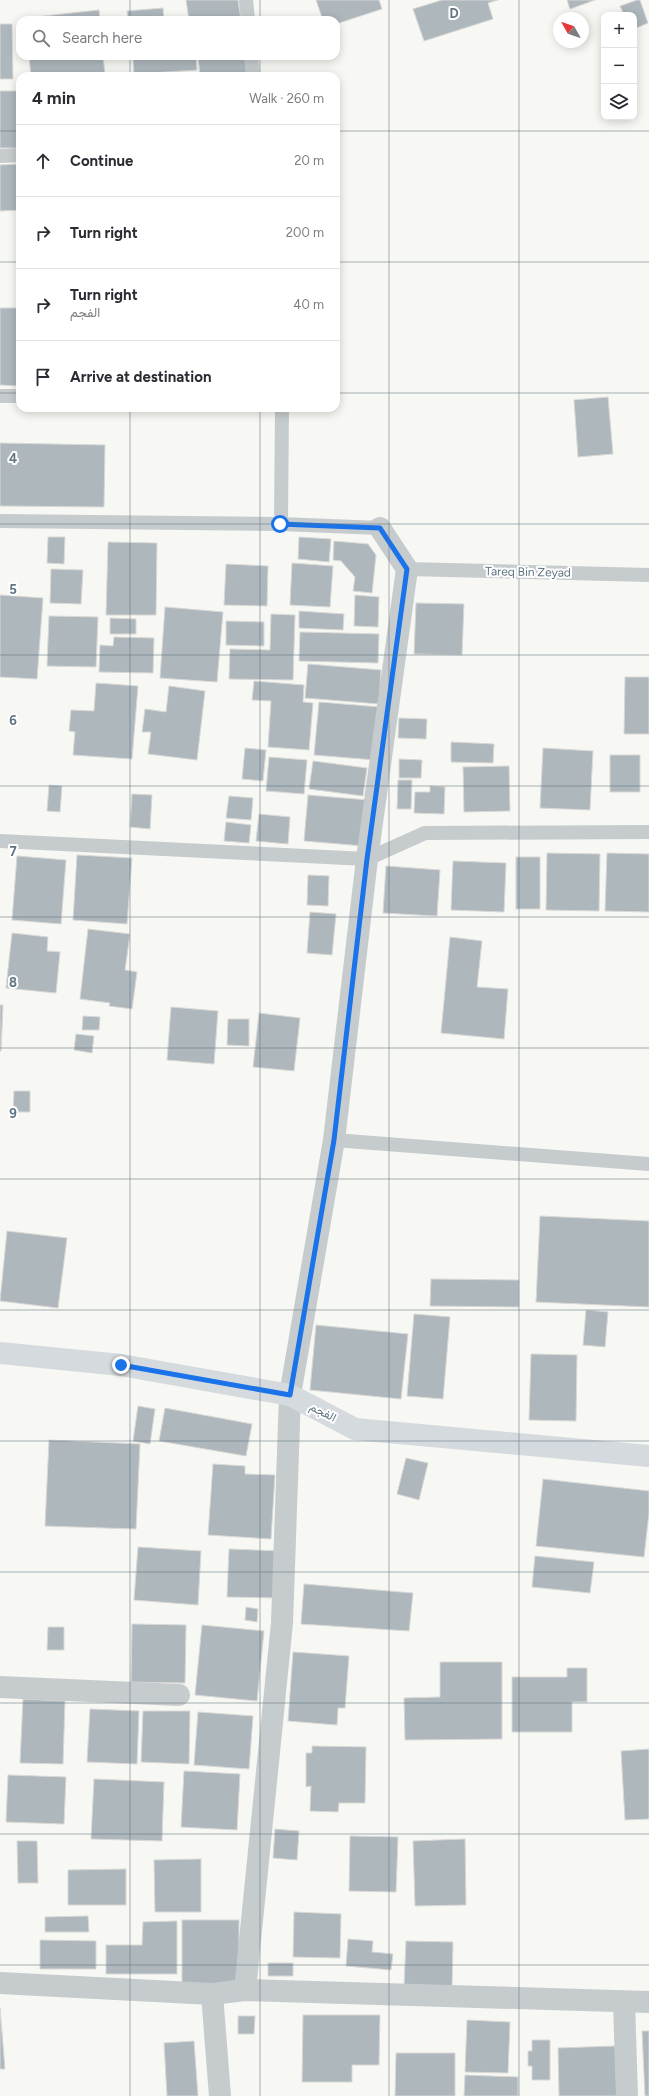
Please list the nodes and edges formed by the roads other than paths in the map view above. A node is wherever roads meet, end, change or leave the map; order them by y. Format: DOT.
graph roads {
  1 [pos="246,0"];
  2 [pos="248,16"];
  3 [pos="251,60"];
  4 [pos="253,72"];
  5 [pos="16,155"];
  6 [pos="0,156"];
  7 [pos="0,396"];
  8 [pos="16,396"];
  9 [pos="282,412"];
  10 [pos="0,521"];
  11 [pos="280,524"];
  12 [pos="380,528"];
  13 [pos="407,569"];
  14 [pos="649,575"];
  15 [pos="649,832"];
  16 [pos="0,841"];
  17 [pos="367,859"];
  18 [pos="334,1140"];
  19 [pos="649,1164"];
  20 [pos="0,1353"];
  21 [pos="290,1395"];
  22 [pos="649,1456"];
  23 [pos="0,1687"];
  24 [pos="179,1695"];
  25 [pos="0,1983"];
  26 [pos="245,1990"];
  27 [pos="212,1994"];
  28 [pos="624,2002"];
  29 [pos="649,2002"];
  30 [pos="220,2096"];
  31 [pos="627,2096"];
  1 -- 2 [label="lane"];
  3 -- 4 [label="lane"];
  5 -- 6 [label="lane"];
  7 -- 8 [label="lane"];
  9 -- 11 [label="lane"];
  10 -- 11 [label="lane"];
  11 -- 12 [label="lane"];
  12 -- 13 [label="street"];
  13 -- 14 [label="lane, Tareq Bin Zeyad"];
  13 -- 17 [label="street"];
  15 -- 17 [label="lane"];
  16 -- 17 [label="lane"];
  17 -- 18 [label="street"];
  18 -- 19 [label="lane"];
  18 -- 21 [label="street"];
  20 -- 21 [label="main road, الفجم"];
  21 -- 22 [label="main road, الفجم"];
  21 -- 26 [label="street"];
  23 -- 24 [label="street"];
  25 -- 27 [label="street"];
  26 -- 27 [label="street"];
  26 -- 28 [label="street"];
  27 -- 30 [label="street"];
  28 -- 29 [label="street"];
  28 -- 31 [label="street"];
}
